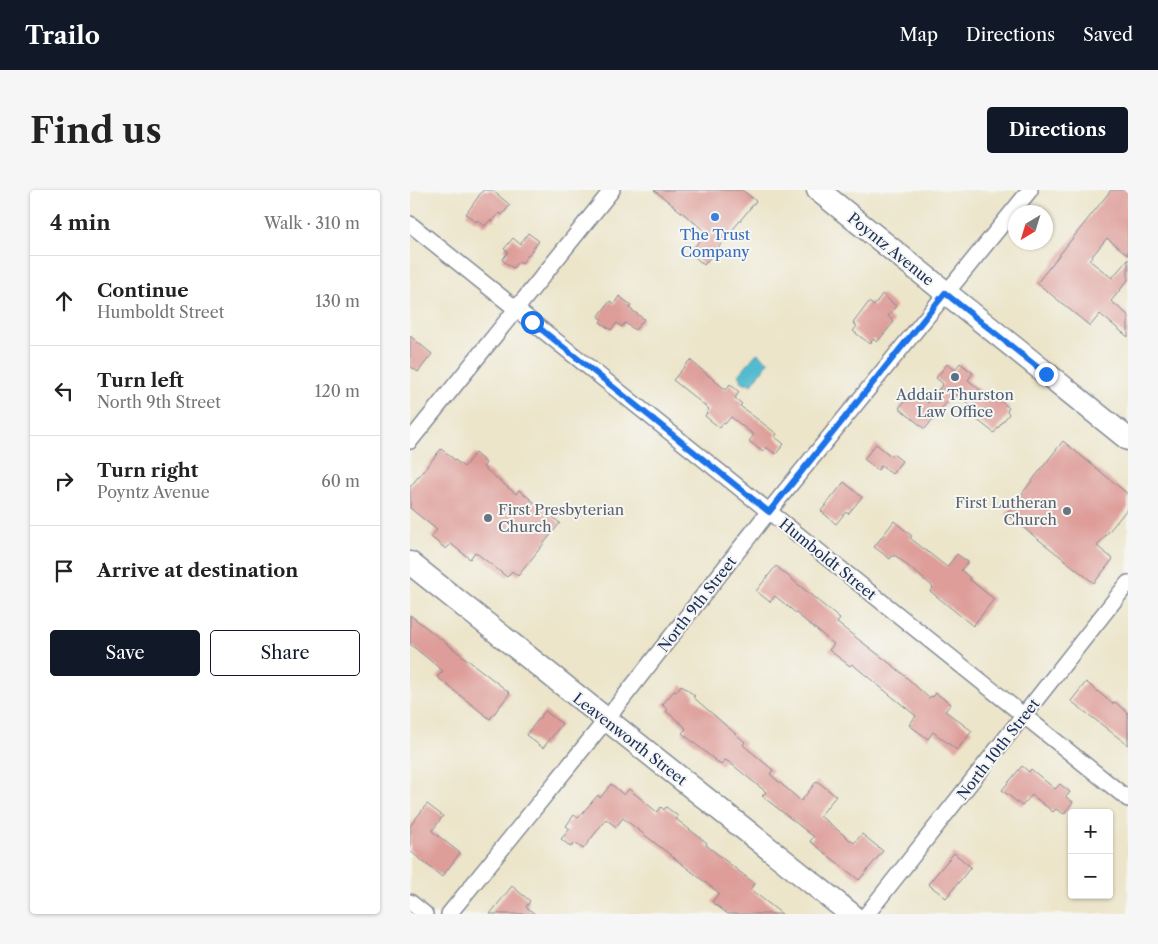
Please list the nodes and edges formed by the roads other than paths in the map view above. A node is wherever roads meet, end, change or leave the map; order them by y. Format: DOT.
graph roads {
  1 [pos="612,190"];
  2 [pos="818,190"];
  3 [pos="1030,190"];
  4 [pos="410,224"];
  5 [pos="945,293"];
  6 [pos="516,309"];
  7 [pos="1128,439"];
  8 [pos="410,441"];
  9 [pos="769,512"];
  10 [pos="410,563"];
  11 [pos="1128,583"];
  12 [pos="1024,716"];
  13 [pos="606,720"];
  14 [pos="1128,799"];
  15 [pos="410,902"];
  16 [pos="425,914"];
  17 [pos="449,914"];
  18 [pos="851,914"];
  19 [pos="867,914"];
  1 -- 6 [label="street"];
  2 -- 5 [label="street, Poyntz Avenue"];
  3 -- 5 [label="street, North 9th Street"];
  4 -- 6 [label="street, Humboldt Street"];
  5 -- 7 [label="street, Poyntz Avenue"];
  5 -- 9 [label="street, North 9th Street"];
  6 -- 8 [label="street"];
  6 -- 9 [label="street, Humboldt Street"];
  9 -- 12 [label="street, Humboldt Street"];
  9 -- 13 [label="street, North 9th Street"];
  10 -- 13 [label="street, Leavenworth Street"];
  11 -- 12 [label="street, North 10th Street"];
  12 -- 14 [label="street, Humboldt Street"];
  12 -- 19 [label="street, North 10th Street"];
  13 -- 17 [label="street, North 9th Street"];
  13 -- 18 [label="street, Leavenworth Street"];
  15 -- 16 [label="street"];
}
